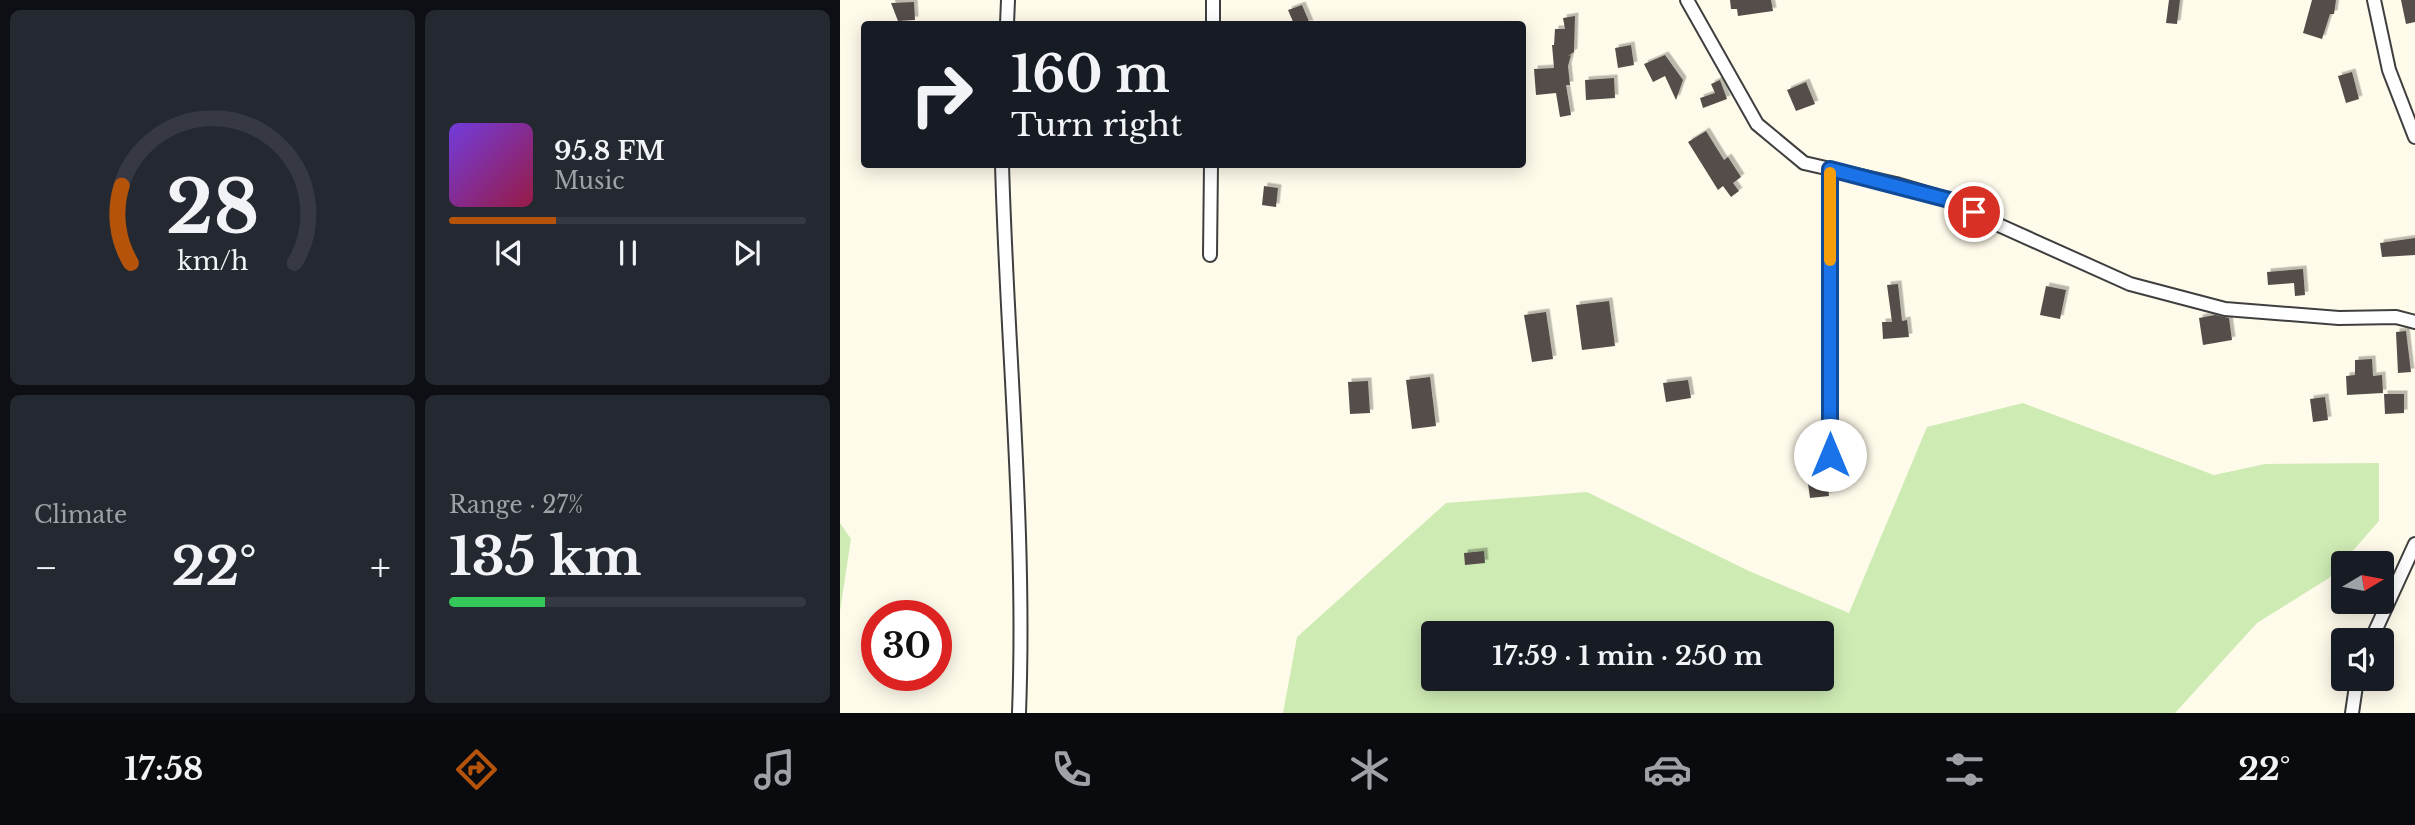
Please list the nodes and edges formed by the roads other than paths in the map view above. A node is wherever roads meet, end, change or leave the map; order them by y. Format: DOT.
graph roads {
  1 [pos="1008,0"];
  2 [pos="1213,0"];
  3 [pos="1687,0"];
  4 [pos="2374,0"];
  5 [pos="1007,21"];
  6 [pos="1213,21"];
  7 [pos="2415,137"];
  8 [pos="1002,168"];
  9 [pos="1211,168"];
  10 [pos="1830,169"];
  11 [pos="1210,255"];
  12 [pos="2415,322"];
  13 [pos="1830,455"];
  14 [pos="2415,544"];
  15 [pos="2376,628"];
  16 [pos="2355,691"];
  17 [pos="1019,713"];
  18 [pos="2352,713"];
  1 -- 5 [label="street"];
  2 -- 6 [label="street"];
  3 -- 10 [label="street"];
  4 -- 7 [label="street"];
  8 -- 17 [label="street"];
  9 -- 11 [label="street"];
  10 -- 12 [label="street"];
  10 -- 13 [label="street"];
  14 -- 15 [label="street"];
  16 -- 18 [label="street"];
}
